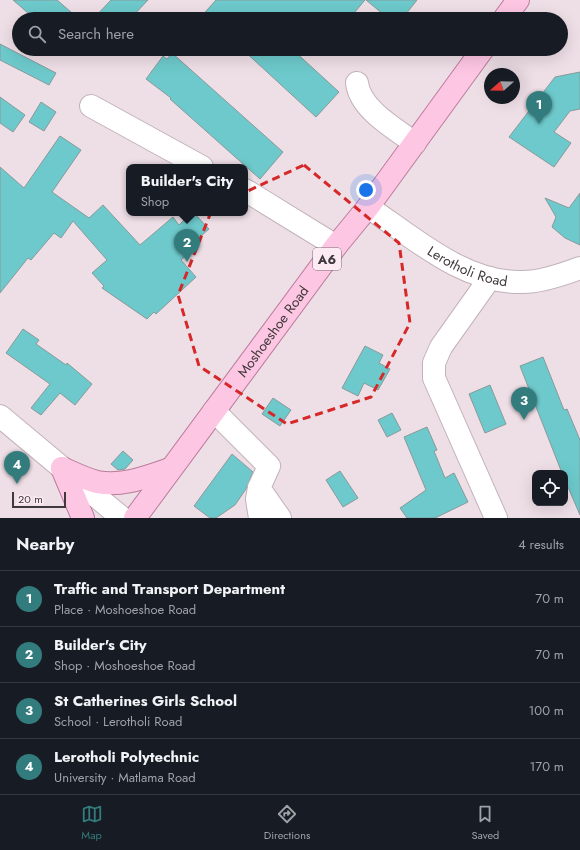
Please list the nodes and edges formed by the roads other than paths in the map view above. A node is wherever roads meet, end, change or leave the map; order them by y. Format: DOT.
graph roads {
  1 [pos="518,0"];
  2 [pos="509,12"];
  3 [pos="478,56"];
  4 [pos="357,83"];
  5 [pos="91,106"];
  6 [pos="415,143"];
  7 [pos="197,164"];
  8 [pos="248,192"];
  9 [pos="368,207"];
  10 [pos="336,246"];
  11 [pos="580,268"];
  12 [pos="490,278"];
  13 [pos="214,411"];
  14 [pos="0,416"];
  15 [pos="62,468"];
  16 [pos="170,469"];
  17 [pos="259,488"];
  18 [pos="83,518"];
  19 [pos="122,518"];
  20 [pos="135,518"];
  21 [pos="260,518"];
  22 [pos="280,518"];
  23 [pos="496,518"];
  1 -- 2 [label="main road"];
  3 -- 6 [label="main road, Moshoeshoe Road / A6"];
  4 -- 6 [label="street"];
  5 -- 7 [label="street"];
  6 -- 9 [label="main road, Moshoeshoe Road / A6"];
  8 -- 10 [label="street"];
  9 -- 10 [label="main road, Moshoeshoe Road / A6"];
  9 -- 12 [label="street, Lerotholi Road"];
  10 -- 13 [label="main road, Moshoeshoe Road / A6"];
  11 -- 12 [label="street, Lerotholi Road"];
  12 -- 23 [label="street"];
  13 -- 16 [label="main road, Moshoeshoe Road / A6"];
  13 -- 17 [label="street"];
  14 -- 15 [label="street"];
  15 -- 16 [label="main road"];
  15 -- 18 [label="main road"];
  15 -- 19 [label="street"];
  16 -- 20 [label="main road, Moshoeshoe Road / A6"];
  17 -- 21 [label="street"];
  17 -- 22 [label="street"];
}
